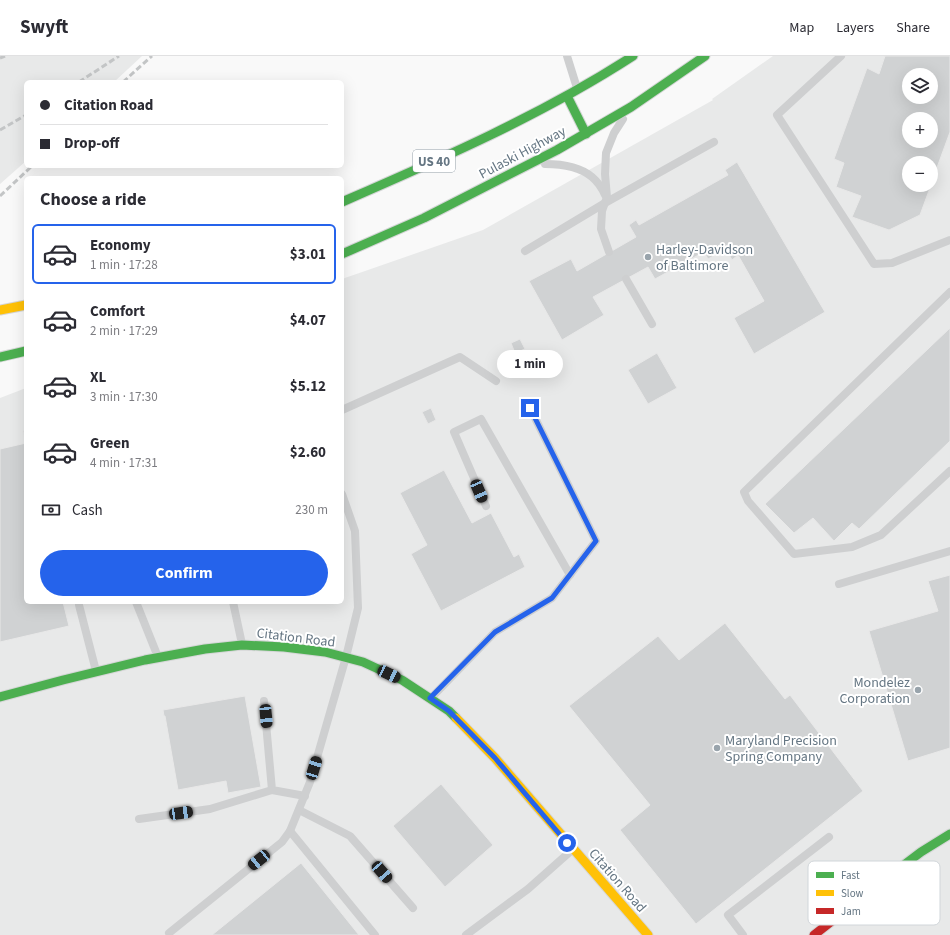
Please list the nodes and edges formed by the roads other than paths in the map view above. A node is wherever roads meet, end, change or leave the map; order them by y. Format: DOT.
graph roads {
  1 [pos="567,56"];
  2 [pos="615,56"];
  3 [pos="633,56"];
  4 [pos="705,56"];
  5 [pos="841,56"];
  6 [pos="578,90"];
  7 [pos="567,96"];
  8 [pos="631,107"];
  9 [pos="586,134"];
  10 [pos="714,142"];
  11 [pos="531,164"];
  12 [pos="606,200"];
  13 [pos="344,201"];
  14 [pos="950,240"];
  15 [pos="525,251"];
  16 [pos="609,252"];
  17 [pos="344,253"];
  18 [pos="626,279"];
  19 [pos="950,292"];
  20 [pos="24,305"];
  21 [pos="0,310"];
  22 [pos="652,324"];
  23 [pos="24,351"];
  24 [pos="0,357"];
  25 [pos="496,381"];
  26 [pos="530,408"];
  27 [pos="344,409"];
  28 [pos="950,471"];
  29 [pos="344,500"];
  30 [pos="486,506"];
  31 [pos="950,551"];
  32 [pos="570,575"];
  33 [pos="838,584"];
  34 [pos="137,604"];
  35 [pos="233,604"];
  36 [pos="79,605"];
  37 [pos="242,645"];
  38 [pos="159,657"];
  39 [pos="346,657"];
  40 [pos="96,672"];
  41 [pos="0,697"];
  42 [pos="430,698"];
  43 [pos="264,701"];
  44 [pos="272,790"];
  45 [pos="304,796"];
  46 [pos="299,810"];
  47 [pos="138,819"];
  48 [pos="290,831"];
  49 [pos="950,834"];
  50 [pos="829,838"];
  51 [pos="573,849"];
  52 [pos="909,861"];
  53 [pos="413,908"];
  54 [pos="826,925"];
  55 [pos="169,933"];
  56 [pos="375,935"];
  57 [pos="466,935"];
  58 [pos="648,935"];
  59 [pos="743,935"];
  60 [pos="814,935"];
  1 -- 6 [label="lane"];
  2 -- 6 [label="main road"];
  3 -- 6 [label="main road, Pulaski Highway / US 40"];
  4 -- 8 [label="main road, Pulaski Highway"];
  5 -- 14 [label="lane"];
  6 -- 7 [label="main road, Pulaski Highway / US 40"];
  7 -- 9 [label="main road"];
  7 -- 13 [label="main road, Pulaski Highway / US 40"];
  8 -- 9 [label="main road, Pulaski Highway"];
  8 -- 12 [label="lane"];
  9 -- 11 [label="main road, Pulaski Highway"];
  10 -- 12 [label="lane"];
  11 -- 12 [label="lane"];
  11 -- 17 [label="main road, Pulaski Highway"];
  12 -- 15 [label="lane"];
  12 -- 16 [label="lane"];
  18 -- 22 [label="lane"];
  19 -- 28 [label="lane"];
  20 -- 21 [label="main road"];
  23 -- 24 [label="main road"];
  25 -- 27 [label="lane"];
  26 -- 32 [label="lane"];
  29 -- 39 [label="lane"];
  30 -- 32 [label="lane"];
  31 -- 33 [label="lane"];
  32 -- 42 [label="lane"];
  34 -- 38 [label="lane"];
  35 -- 37 [label="lane"];
  36 -- 40 [label="lane"];
  37 -- 38 [label="main road, Citation Road"];
  37 -- 39 [label="main road, Citation Road"];
  38 -- 40 [label="main road, Citation Road"];
  39 -- 42 [label="main road, Citation Road"];
  39 -- 45 [label="lane"];
  40 -- 41 [label="main road, Citation Road"];
  42 -- 51 [label="main road, Citation Road"];
  43 -- 44 [label="lane"];
  44 -- 45 [label="lane"];
  44 -- 47 [label="lane"];
  45 -- 46 [label="lane"];
  46 -- 48 [label="lane"];
  46 -- 53 [label="lane"];
  48 -- 55 [label="lane"];
  48 -- 56 [label="lane"];
  49 -- 52 [label="main road"];
  50 -- 59 [label="lane"];
  51 -- 57 [label="lane"];
  51 -- 58 [label="main road, Citation Road"];
  54 -- 60 [label="main road"];
}
